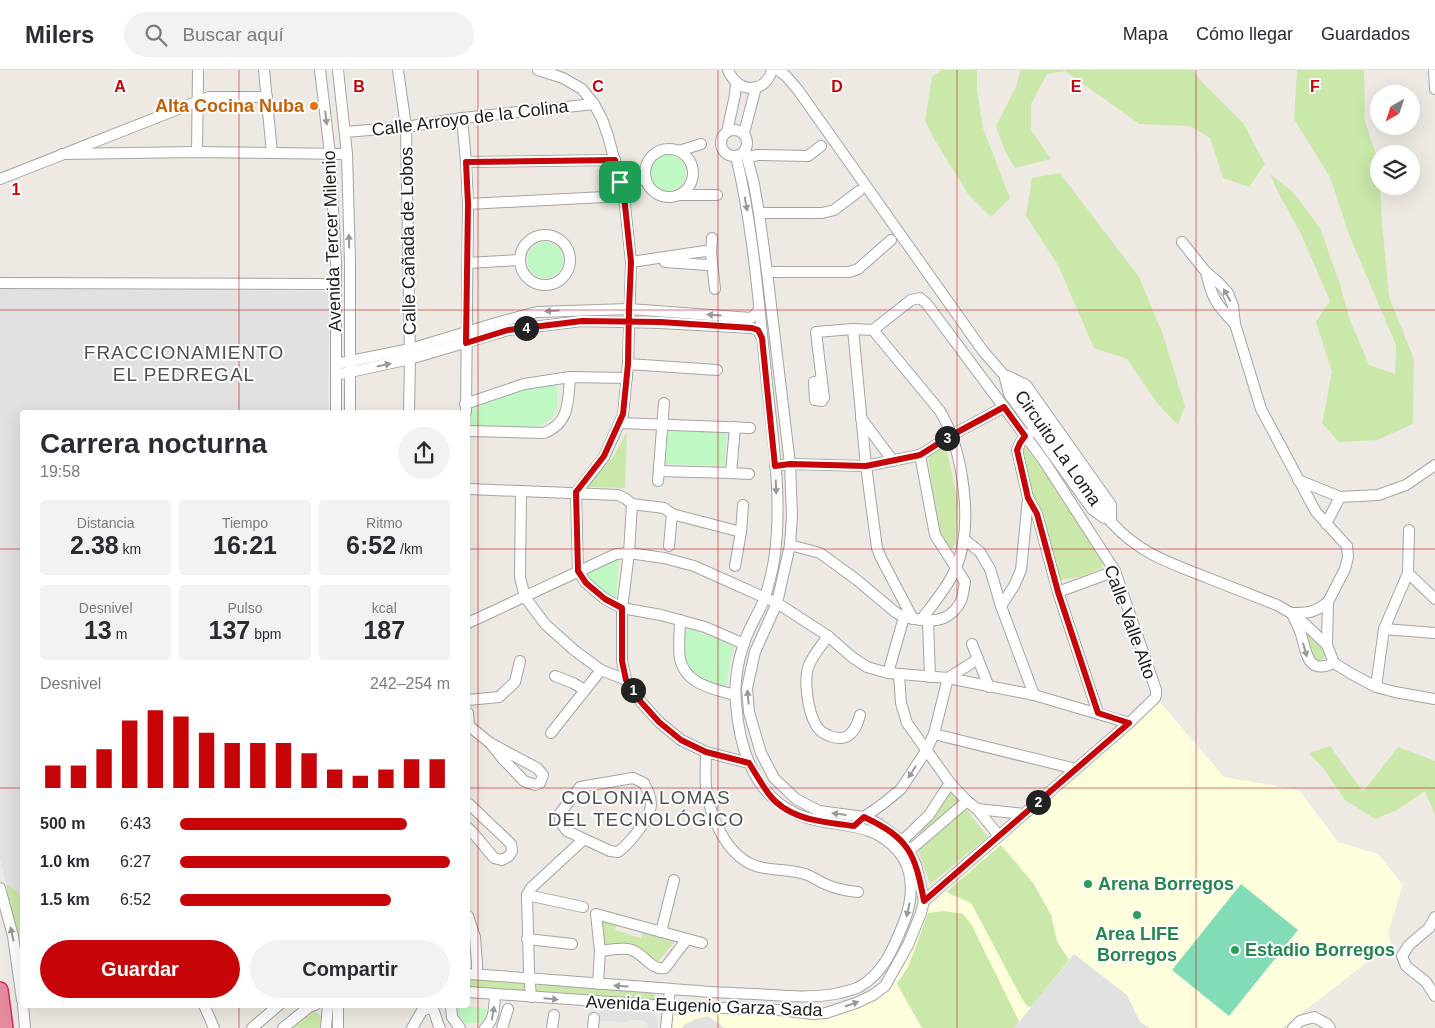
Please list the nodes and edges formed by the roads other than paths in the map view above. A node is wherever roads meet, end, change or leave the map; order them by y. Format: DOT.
graph roads {
  1 [pos="198,70"];
  2 [pos="264,70"];
  3 [pos="320,70"];
  4 [pos="338,70"];
  5 [pos="398,70"];
  6 [pos="538,70"];
  7 [pos="728,70"];
  8 [pos="772,70"];
  9 [pos="778,70"];
  10 [pos="1434,70"];
  11 [pos="736,83"];
  12 [pos="756,87"];
  13 [pos="1435,89"];
  14 [pos="267,97"];
  15 [pos="197,101"];
  16 [pos="594,104"];
  17 [pos="462,118"];
  18 [pos="406,127"];
  19 [pos="346,132"];
  20 [pos="727,132"];
  21 [pos="744,133"];
  22 [pos="701,144"];
  23 [pos="821,146"];
  24 [pos="679,151"];
  25 [pos="197,152"];
  26 [pos="272,153"];
  27 [pos="62,154"];
  28 [pos="330,154"];
  29 [pos="347,154"];
  30 [pos="746,154"];
  31 [pos="736,156"];
  32 [pos="615,160"];
  33 [pos="466,162"];
  34 [pos="0,179"];
  35 [pos="646,179"];
  36 [pos="620,182"];
  37 [pos="859,191"];
  38 [pos="679,195"];
  39 [pos="716,195"];
  40 [pos="624,196"];
  41 [pos="468,204"];
  42 [pos="759,213"];
  43 [pos="755,230"];
  44 [pos="712,238"];
  45 [pos="891,240"];
  46 [pos="1182,242"];
  47 [pos="712,257"];
  48 [pos="519,260"];
  49 [pos="468,262"];
  50 [pos="631,262"];
  51 [pos="350,263"];
  52 [pos="336,264"];
  53 [pos="767,272"];
  54 [pos="1206,272"];
  55 [pos="0,283"];
  56 [pos="336,284"];
  57 [pos="715,288"];
  58 [pos="629,309"];
  59 [pos="759,309"];
  60 [pos="629,322"];
  61 [pos="1235,324"];
  62 [pos="853,329"];
  63 [pos="873,330"];
  64 [pos="467,331"];
  65 [pos="762,338"];
  66 [pos="466,343"];
  67 [pos="410,354"];
  68 [pos="350,360"];
  69 [pos="628,364"];
  70 [pos="336,369"];
  71 [pos="717,370"];
  72 [pos="350,372"];
  73 [pos="1004,375"];
  74 [pos="570,377"];
  75 [pos="627,378"];
  76 [pos="822,381"];
  77 [pos="664,403"];
  78 [pos="1004,407"];
  79 [pos="466,408"];
  80 [pos="336,410"];
  81 [pos="350,410"];
  82 [pos="409,410"];
  83 [pos="860,417"];
  84 [pos="620,423"];
  85 [pos="663,426"];
  86 [pos="735,427"];
  87 [pos="750,428"];
  88 [pos="1035,430"];
  89 [pos="470,431"];
  90 [pos="952,435"];
  91 [pos="1025,436"];
  92 [pos="920,455"];
  93 [pos="893,461"];
  94 [pos="790,464"];
  95 [pos="775,466"];
  96 [pos="866,466"];
  97 [pos="1434,467"];
  98 [pos="730,472"];
  99 [pos="749,474"];
  100 [pos="1298,480"];
  101 [pos="470,489"];
  102 [pos="521,492"];
  103 [pos="576,492"];
  104 [pos="1340,497"];
  105 [pos="1028,498"];
  106 [pos="632,504"];
  107 [pos="743,505"];
  108 [pos="672,514"];
  109 [pos="1111,522"];
  110 [pos="1326,524"];
  111 [pos="1409,530"];
  112 [pos="741,532"];
  113 [pos="1042,536"];
  114 [pos="965,540"];
  115 [pos="1024,540"];
  116 [pos="790,545"];
  117 [pos="669,546"];
  118 [pos="630,553"];
  119 [pos="735,566"];
  120 [pos="956,568"];
  121 [pos="578,571"];
  122 [pos="1115,571"];
  123 [pos="1408,573"];
  124 [pos="1058,592"];
  125 [pos="525,597"];
  126 [pos="765,598"];
  127 [pos="1435,599"];
  128 [pos="1328,602"];
  129 [pos="777,603"];
  130 [pos="1001,606"];
  131 [pos="622,608"];
  132 [pos="1292,613"];
  133 [pos="916,619"];
  134 [pos="680,620"];
  135 [pos="470,622"];
  136 [pos="1384,629"];
  137 [pos="1435,633"];
  138 [pos="828,636"];
  139 [pos="744,644"];
  140 [pos="972,644"];
  141 [pos="1328,645"];
  142 [pos="978,659"];
  143 [pos="520,661"];
  144 [pos="1334,663"];
  145 [pos="601,670"];
  146 [pos="888,673"];
  147 [pos="899,675"];
  148 [pos="555,676"];
  149 [pos="930,677"];
  150 [pos="948,678"];
  151 [pos="626,680"];
  152 [pos="989,687"];
  153 [pos="1376,687"];
  154 [pos="585,690"];
  155 [pos="735,696"];
  156 [pos="1034,696"];
  157 [pos="1435,699"];
  158 [pos="470,700"];
  159 [pos="1098,713"];
  160 [pos="860,714"];
  161 [pos="1129,723"];
  162 [pos="470,728"];
  163 [pos="551,733"];
  164 [pos="934,734"];
  165 [pos="490,743"];
  166 [pos="926,751"];
  167 [pos="706,752"];
  168 [pos="749,763"];
  169 [pos="1076,769"];
  170 [pos="950,782"];
  171 [pos="967,801"];
  172 [pos="470,805"];
  173 [pos="977,809"];
  174 [pos="1024,814"];
  175 [pos="864,817"];
  176 [pos="854,826"];
  177 [pos="470,830"];
  178 [pos="999,836"];
  179 [pos="584,839"];
  180 [pos="902,841"];
  181 [pos="909,851"];
  182 [pos="674,880"];
  183 [pos="0,888"];
  184 [pos="858,892"];
  185 [pos="527,896"];
  186 [pos="924,901"];
  187 [pos="583,907"];
  188 [pos="1435,917"];
  189 [pos="470,922"];
  190 [pos="1432,927"];
  191 [pos="661,932"];
  192 [pos="527,939"];
  193 [pos="687,939"];
  194 [pos="702,943"];
  195 [pos="572,944"];
  196 [pos="600,951"];
  197 [pos="472,974"];
  198 [pos="529,978"];
  199 [pos="598,984"];
  200 [pos="20,986"];
  201 [pos="670,989"];
  202 [pos="0,990"];
  203 [pos="470,992"];
  204 [pos="495,995"];
  205 [pos="780,996"];
  206 [pos="1435,996"];
  207 [pos="531,997"];
  208 [pos="668,1006"];
  209 [pos="23,1008"];
  210 [pos="205,1008"];
  211 [pos="275,1008"];
  212 [pos="308,1008"];
  213 [pos="334,1008"];
  214 [pos="335,1008"];
  215 [pos="428,1008"];
  216 [pos="433,1008"];
  217 [pos="451,1008"];
  218 [pos="508,1009"];
  219 [pos="779,1010"];
  220 [pos="554,1015"];
  221 [pos="5,1028"];
  222 [pos="25,1028"];
  223 [pos="214,1028"];
  224 [pos="252,1028"];
  225 [pos="283,1028"];
  226 [pos="326,1028"];
  227 [pos="338,1028"];
  228 [pos="412,1028"];
  229 [pos="440,1028"];
  230 [pos="460,1028"];
  231 [pos="485,1028"];
  232 [pos="502,1028"];
  233 [pos="552,1028"];
  234 [pos="666,1028"];
  235 [pos="1293,1028"];
  236 [pos="1330,1028"];
  1 -- 15 [label="street"];
  2 -- 14 [label="street"];
  3 -- 28 [label="street, Avenida Tercer Milenio, one-way"];
  4 -- 19 [label="street, Avenida Tercer Milenio"];
  5 -- 18 [label="street, Calle Cañada de Lobos"];
  6 -- 16 [label="street"];
  7 -- 11 [label="street"];
  8 -- 12 [label="street"];
  9 -- 73 [label="street, Circuito La Loma"];
  10 -- 13 [label="street"];
  11 -- 12 [label="street"];
  11 -- 20 [label="street"];
  12 -- 21 [label="street"];
  14 -- 15 [label="street"];
  14 -- 26 [label="street"];
  15 -- 25 [label="street"];
  15 -- 27 [label="street"];
  16 -- 17 [label="street, Calle Arroyo de la Colina"];
  16 -- 32 [label="street"];
  17 -- 18 [label="street, Calle Arroyo de la Colina"];
  17 -- 33 [label="street"];
  18 -- 19 [label="street, Calle Arroyo de la Colina"];
  18 -- 67 [label="street, Calle Cañada de Lobos"];
  19 -- 29 [label="street, Avenida Tercer Milenio"];
  20 -- 21 [label="street"];
  20 -- 31 [label="street"];
  21 -- 30 [label="street"];
  22 -- 24 [label="street"];
  23 -- 30 [label="street"];
  24 -- 35 [label="street"];
  24 -- 38 [label="street"];
  25 -- 26 [label="street"];
  25 -- 27 [label="street"];
  26 -- 28 [label="street"];
  27 -- 34 [label="street"];
  28 -- 29 [label="street"];
  28 -- 52 [label="street, Avenida Tercer Milenio"];
  51 -- 29 [label="street, Avenida Tercer Milenio, one-way"];
  30 -- 31 [label="street"];
  30 -- 42 [label="street, Avenida Eugenio Garza Sada"];
  31 -- 43 [label="street, Avenida Eugenio Garza Sada, one-way"];
  32 -- 33 [label="street"];
  32 -- 36 [label="street"];
  33 -- 41 [label="street"];
  35 -- 36 [label="street"];
  35 -- 38 [label="street"];
  36 -- 40 [label="street"];
  37 -- 42 [label="street"];
  38 -- 39 [label="street"];
  40 -- 41 [label="street"];
  40 -- 50 [label="street"];
  41 -- 49 [label="street"];
  42 -- 43 [label="street, Avenida Eugenio Garza Sada"];
  43 -- 53 [label="street, Avenida Eugenio Garza Sada"];
  43 -- 59 [label="street, Avenida Eugenio Garza Sada"];
  44 -- 47 [label="street"];
  45 -- 53 [label="street"];
  46 -- 54 [label="street"];
  47 -- 50 [label="street"];
  47 -- 57 [label="street"];
  48 -- 48 [label="street"];
  48 -- 49 [label="street"];
  49 -- 64 [label="street"];
  50 -- 58 [label="street"];
  51 -- 52 [label="street"];
  51 -- 68 [label="street, Avenida Tercer Milenio"];
  52 -- 56 [label="street, Avenida Tercer Milenio"];
  53 -- 94 [label="street, Avenida Eugenio Garza Sada"];
  54 -- 61 [label="street"];
  61 -- 54 [label="street, one-way"];
  55 -- 56 [label="street"];
  56 -- 70 [label="street, Avenida Tercer Milenio"];
  59 -- 58 [label="street, one-way"];
  58 -- 60 [label="street"];
  58 -- 64 [label="street, one-way"];
  59 -- 65 [label="street, Avenida Eugenio Garza Sada"];
  60 -- 65 [label="street"];
  60 -- 66 [label="street"];
  60 -- 69 [label="street"];
  61 -- 100 [label="street"];
  62 -- 63 [label="street"];
  62 -- 76 [label="street"];
  62 -- 83 [label="street"];
  63 -- 78 [label="street, Calle Valle Alto"];
  63 -- 90 [label="street"];
  64 -- 66 [label="street"];
  64 -- 67 [label="street"];
  65 -- 95 [label="street, Avenida Eugenio Garza Sada"];
  66 -- 67 [label="street"];
  66 -- 79 [label="street"];
  67 -- 68 [label="street"];
  72 -- 67 [label="street, one-way"];
  67 -- 82 [label="street, Calle Cañada de Lobos"];
  68 -- 70 [label="street"];
  68 -- 72 [label="street, Avenida Tercer Milenio"];
  69 -- 71 [label="street"];
  69 -- 75 [label="street"];
  70 -- 72 [label="street"];
  70 -- 80 [label="street, Avenida Tercer Milenio"];
  72 -- 81 [label="street, Avenida Tercer Milenio"];
  73 -- 88 [label="street"];
  73 -- 109 [label="street, Circuito La Loma"];
  74 -- 75 [label="street"];
  74 -- 79 [label="street"];
  74 -- 89 [label="street"];
  75 -- 84 [label="street"];
  77 -- 85 [label="street"];
  78 -- 90 [label="street"];
  78 -- 91 [label="street, Calle Valle Alto"];
  83 -- 93 [label="street"];
  83 -- 96 [label="street"];
  84 -- 85 [label="street"];
  84 -- 103 [label="street"];
  85 -- 86 [label="street"];
  85 -- 98 [label="street"];
  86 -- 87 [label="street"];
  86 -- 98 [label="street"];
  88 -- 91 [label="street"];
  88 -- 109 [label="street"];
  90 -- 92 [label="street"];
  90 -- 114 [label="street"];
  91 -- 105 [label="street"];
  91 -- 122 [label="street, Calle Valle Alto"];
  92 -- 93 [label="street"];
  92 -- 120 [label="street"];
  93 -- 96 [label="street"];
  94 -- 95 [label="street"];
  94 -- 96 [label="street"];
  94 -- 116 [label="street, Avenida Eugenio Garza Sada"];
  95 -- 126 [label="street, Avenida Eugenio Garza Sada, one-way"];
  96 -- 133 [label="street"];
  97 -- 104 [label="street"];
  98 -- 99 [label="street"];
  100 -- 104 [label="street"];
  100 -- 110 [label="street"];
  101 -- 102 [label="street"];
  102 -- 103 [label="street"];
  102 -- 125 [label="street"];
  103 -- 106 [label="street"];
  103 -- 121 [label="street"];
  104 -- 110 [label="street"];
  105 -- 113 [label="street"];
  105 -- 115 [label="street"];
  106 -- 108 [label="street"];
  106 -- 118 [label="street"];
  107 -- 112 [label="street"];
  108 -- 112 [label="street"];
  108 -- 117 [label="street"];
  109 -- 132 [label="street, Circuito La Loma"];
  110 -- 128 [label="street"];
  111 -- 123 [label="street"];
  112 -- 119 [label="street"];
  113 -- 115 [label="street"];
  113 -- 124 [label="street"];
  114 -- 120 [label="street"];
  114 -- 130 [label="street"];
  115 -- 130 [label="street"];
  116 -- 129 [label="street, Avenida Eugenio Garza Sada"];
  116 -- 133 [label="street"];
  118 -- 121 [label="street"];
  118 -- 126 [label="street"];
  118 -- 131 [label="street"];
  120 -- 133 [label="street"];
  120 -- 133 [label="street"];
  121 -- 125 [label="street"];
  121 -- 131 [label="street"];
  122 -- 124 [label="street"];
  122 -- 161 [label="street, Calle Valle Alto"];
  123 -- 127 [label="street"];
  123 -- 136 [label="street"];
  124 -- 159 [label="street"];
  125 -- 135 [label="street"];
  125 -- 145 [label="street"];
  126 -- 129 [label="street"];
  126 -- 139 [label="street, Avenida Eugenio Garza Sada"];
  128 -- 132 [label="street"];
  128 -- 141 [label="street"];
  129 -- 138 [label="street"];
  175 -- 129 [label="street, Avenida Eugenio Garza Sada, one-way"];
  130 -- 156 [label="street"];
  131 -- 134 [label="street"];
  131 -- 151 [label="street"];
  132 -- 141 [label="street, Circuito La Loma"];
  132 -- 144 [label="street, one-way"];
  133 -- 146 [label="street"];
  133 -- 149 [label="street"];
  134 -- 139 [label="street"];
  134 -- 155 [label="street"];
  136 -- 137 [label="street"];
  136 -- 153 [label="street"];
  138 -- 146 [label="street"];
  138 -- 160 [label="street"];
  139 -- 155 [label="street, Avenida Eugenio Garza Sada"];
  140 -- 142 [label="street"];
  141 -- 144 [label="street, Circuito La Loma"];
  142 -- 150 [label="street"];
  142 -- 152 [label="street"];
  143 -- 158 [label="street"];
  144 -- 153 [label="street"];
  145 -- 151 [label="street"];
  145 -- 154 [label="street"];
  146 -- 147 [label="street"];
  147 -- 149 [label="street"];
  147 -- 166 [label="street"];
  148 -- 154 [label="street"];
  149 -- 150 [label="street"];
  150 -- 152 [label="street"];
  150 -- 164 [label="street"];
  151 -- 167 [label="street"];
  152 -- 156 [label="street"];
  153 -- 157 [label="street"];
  154 -- 163 [label="street"];
  155 -- 168 [label="street, Avenida Eugenio Garza Sada"];
  156 -- 159 [label="street"];
  159 -- 161 [label="street"];
  161 -- 169 [label="street, Calle Valle Alto"];
  162 -- 165 [label="street"];
  164 -- 166 [label="street"];
  164 -- 169 [label="street"];
  165 -- 165 [label="street"];
  166 -- 170 [label="street"];
  166 -- 175 [label="street, one-way"];
  167 -- 168 [label="street"];
  167 -- 184 [label="street"];
  168 -- 176 [label="street, Avenida Eugenio Garza Sada"];
  169 -- 174 [label="street, Calle Valle Alto"];
  170 -- 171 [label="street"];
  170 -- 180 [label="street"];
  171 -- 173 [label="street"];
  171 -- 181 [label="street"];
  172 -- 177 [label="street"];
  173 -- 174 [label="street"];
  173 -- 178 [label="street"];
  174 -- 178 [label="street, Calle Valle Alto"];
  175 -- 176 [label="street"];
  175 -- 180 [label="street, Avenida Eugenio Garza Sada"];
  176 -- 205 [label="street, Avenida Eugenio Garza Sada, one-way"];
  178 -- 186 [label="street, Calle Valle Alto"];
  179 -- 179 [label="street"];
  179 -- 185 [label="street"];
  180 -- 181 [label="street, Avenida Eugenio Garza Sada"];
  181 -- 186 [label="street, Avenida Eugenio Garza Sada"];
  182 -- 191 [label="street"];
  200 -- 183 [label="street, one-way"];
  185 -- 187 [label="street"];
  185 -- 192 [label="street"];
  219 -- 186 [label="street, Avenida Eugenio Garza Sada, one-way"];
  188 -- 190 [label="street"];
  189 -- 197 [label="street"];
  190 -- 206 [label="street"];
  191 -- 193 [label="street"];
  191 -- 196 [label="street"];
  192 -- 195 [label="street"];
  192 -- 198 [label="street"];
  193 -- 194 [label="street"];
  193 -- 196 [label="street"];
  196 -- 199 [label="street"];
  197 -- 198 [label="street, Avenida Eugenio Garza Sada"];
  198 -- 199 [label="street, Avenida Eugenio Garza Sada"];
  198 -- 207 [label="street"];
  201 -- 199 [label="street, Avenida Eugenio Garza Sada, one-way"];
  201 -- 205 [label="street, Avenida Eugenio Garza Sada"];
  201 -- 208 [label="street"];
  202 -- 221 [label="highway"];
  203 -- 204 [label="street, Avenida Eugenio Garza Sada"];
  204 -- 207 [label="street, Avenida Eugenio Garza Sada"];
  231 -- 204 [label="street, one-way"];
  205 -- 219 [label="street"];
  207 -- 208 [label="street, Avenida Eugenio Garza Sada, one-way"];
  208 -- 219 [label="street, Avenida Eugenio Garza Sada"];
  208 -- 234 [label="street"];
  209 -- 222 [label="street"];
  210 -- 223 [label="street"];
  211 -- 224 [label="street"];
  212 -- 225 [label="street"];
  213 -- 226 [label="street"];
  214 -- 227 [label="street"];
  215 -- 228 [label="street"];
  216 -- 229 [label="street"];
  217 -- 230 [label="street"];
  218 -- 232 [label="street"];
  220 -- 233 [label="street"];
  235 -- 236 [label="street"];
}
